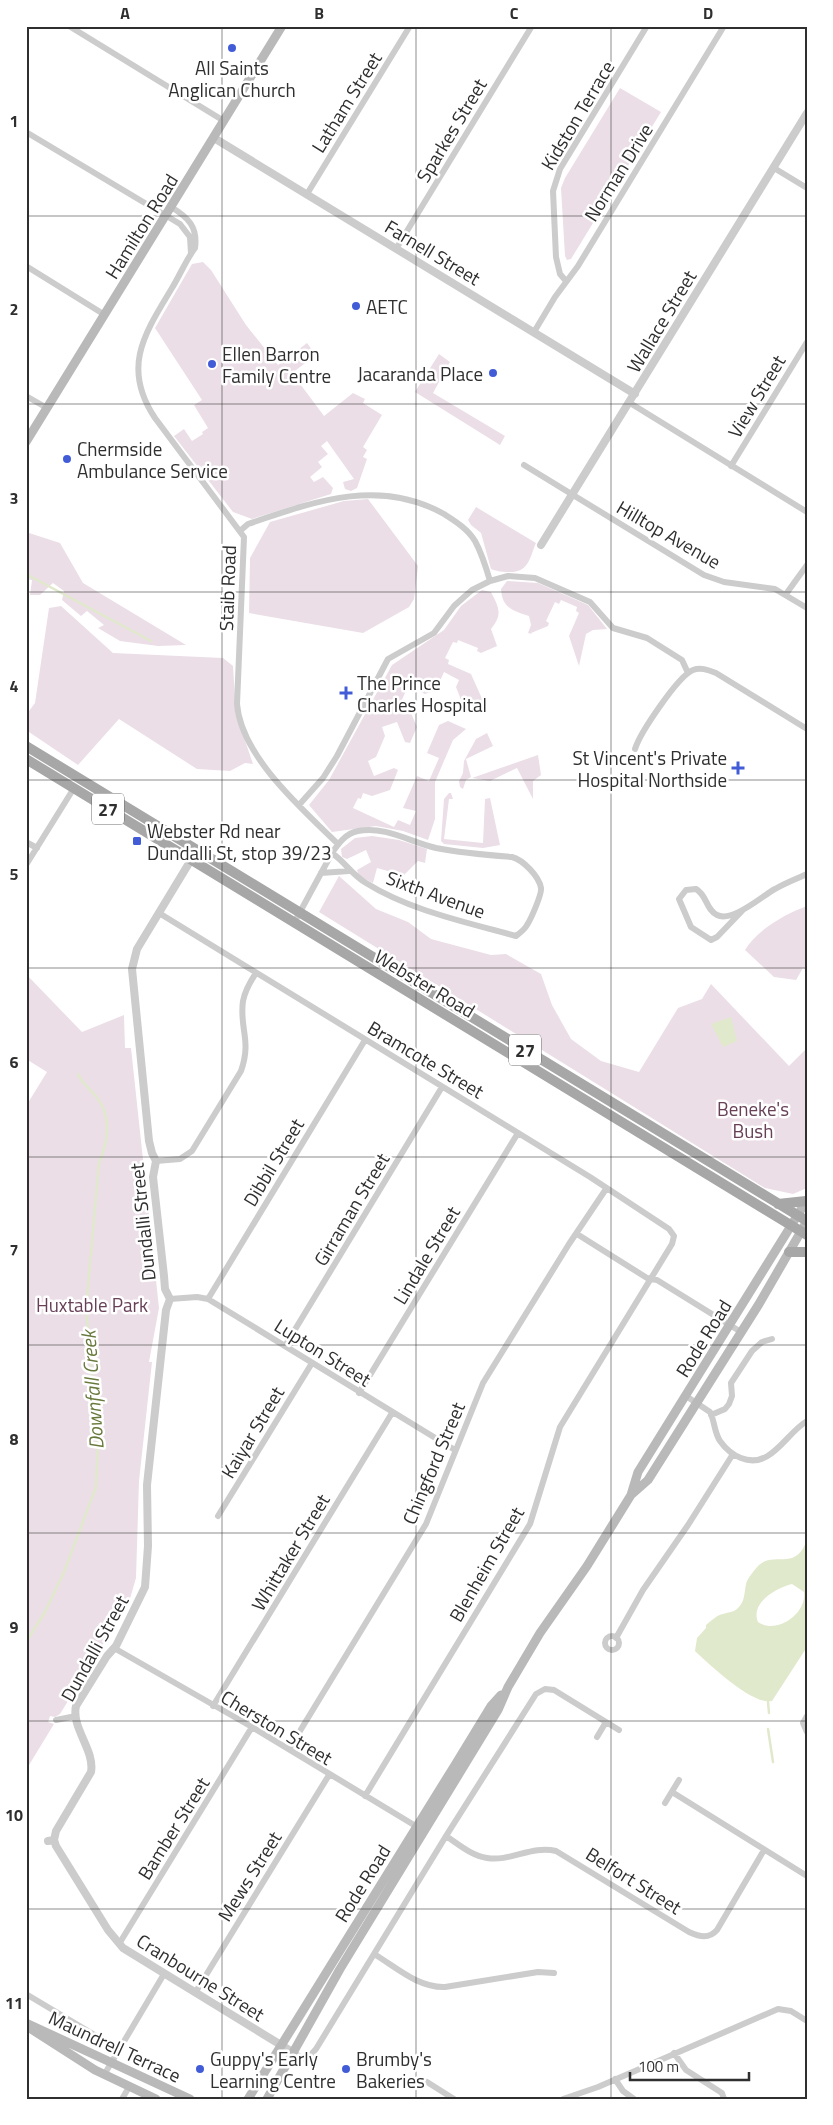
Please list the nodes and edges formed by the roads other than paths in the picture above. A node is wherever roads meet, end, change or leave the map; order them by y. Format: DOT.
graph roads {
  1 [pos="69,26"];
  2 [pos="282,26"];
  3 [pos="410,26"];
  4 [pos="532,26"];
  5 [pos="647,26"];
  6 [pos="724,26"];
  7 [pos="807,113"];
  8 [pos="224,121"];
  9 [pos="26,132"];
  10 [pos="214,138"];
  11 [pos="774,168"];
  12 [pos="807,188"];
  13 [pos="307,194"];
  14 [pos="171,207"];
  15 [pos="165,217"];
  16 [pos="396,249"];
  17 [pos="191,253"];
  18 [pos="26,266"];
  19 [pos="566,281"];
  20 [pos="105,314"];
  21 [pos="534,332"];
  22 [pos="807,342"];
  23 [pos="636,394"];
  24 [pos="26,396"];
  25 [pos="630,403"];
  26 [pos="47,408"];
  27 [pos="26,442"];
  28 [pos="524,465"];
  29 [pos="731,466"];
  30 [pos="574,495"];
  31 [pos="807,512"];
  32 [pos="240,531"];
  33 [pos="541,546"];
  34 [pos="807,565"];
  35 [pos="490,580"];
  36 [pos="786,594"];
  37 [pos="807,608"];
  38 [pos="688,673"];
  39 [pos="807,729"];
  40 [pos="26,746"];
  41 [pos="635,749"];
  42 [pos="26,759"];
  43 [pos="74,788"];
  44 [pos="299,804"];
  45 [pos="26,842"];
  46 [pos="338,844"];
  47 [pos="37,848"];
  48 [pos="197,850"];
  49 [pos="332,853"];
  50 [pos="191,860"];
  51 [pos="26,865"];
  52 [pos="349,871"];
  53 [pos="321,873"];
  54 [pos="807,874"];
  55 [pos="300,911"];
  56 [pos="742,911"];
  57 [pos="159,913"];
  58 [pos="294,923"];
  59 [pos="256,973"];
  60 [pos="365,1040"];
  61 [pos="442,1087"];
  62 [pos="518,1133"];
  63 [pos="156,1161"];
  64 [pos="606,1189"];
  65 [pos="806,1200"];
  66 [pos="778,1204"];
  67 [pos="804,1220"];
  68 [pos="791,1226"];
  69 [pos="804,1233"];
  70 [pos="577,1234"];
  71 [pos="674,1236"];
  72 [pos="789,1252"];
  73 [pos="807,1252"];
  74 [pos="652,1279"];
  75 [pos="170,1299"];
  76 [pos="208,1300"];
  77 [pos="730,1325"];
  78 [pos="742,1332"];
  79 [pos="772,1339"];
  80 [pos="285,1346"];
  81 [pos="312,1363"];
  82 [pos="359,1393"];
  83 [pos="686,1396"];
  84 [pos="698,1402"];
  85 [pos="392,1413"];
  86 [pos="711,1415"];
  87 [pos="807,1421"];
  88 [pos="455,1450"];
  89 [pos="733,1454"];
  90 [pos="631,1495"];
  91 [pos="218,1516"];
  92 [pos="616,1638"];
  93 [pos="114,1648"];
  94 [pos="213,1706"];
  95 [pos="76,1716"];
  96 [pos="807,1716"];
  97 [pos="56,1720"];
  98 [pos="606,1722"];
  99 [pos="252,1727"];
  100 [pos="619,1730"];
  101 [pos="807,1732"];
  102 [pos="597,1737"];
  103 [pos="289,1749"];
  104 [pos="329,1775"];
  105 [pos="680,1780"];
  106 [pos="672,1792"];
  107 [pos="364,1796"];
  108 [pos="665,1803"];
  109 [pos="420,1829"];
  110 [pos="446,1836"];
  111 [pos="764,1850"];
  112 [pos="807,1876"];
  113 [pos="119,1944"];
  114 [pos="374,1954"];
  115 [pos="554,1973"];
  116 [pos="164,1974"];
  117 [pos="195,1993"];
  118 [pos="26,1994"];
  119 [pos="807,2021"];
  120 [pos="26,2025"];
  121 [pos="281,2045"];
  122 [pos="118,2050"];
  123 [pos="674,2053"];
  124 [pos="294,2054"];
  125 [pos="111,2062"];
  126 [pos="104,2075"];
  127 [pos="616,2079"];
  128 [pos="427,2082"];
  129 [pos="128,2087"];
  130 [pos="122,2099"];
  131 [pos="156,2099"];
  132 [pos="190,2099"];
  133 [pos="248,2099"];
  134 [pos="267,2099"];
  135 [pos="454,2099"];
  136 [pos="563,2099"];
  137 [pos="634,2099"];
  138 [pos="724,2099"];
  1 -- 8 [label="street"];
  2 -- 8 [label="main road, Hamilton Road"];
  3 -- 13 [label="street, Latham Street"];
  4 -- 16 [label="street, Sparkes Street"];
  5 -- 19 [label="street, Kidston Terrace"];
  6 -- 19 [label="street, Norman Drive"];
  7 -- 11 [label="street, Wallace Street"];
  8 -- 10 [label="main road, Hamilton Road"];
  9 -- 15 [label="street"];
  10 -- 13 [label="street, Farnell Street"];
  10 -- 14 [label="main road, Hamilton Road"];
  11 -- 12 [label="street"];
  11 -- 23 [label="street, Wallace Street"];
  13 -- 16 [label="street, Farnell Street"];
  14 -- 15 [label="main road, Hamilton Road"];
  14 -- 17 [label="street, Staib Road"];
  15 -- 17 [label="street"];
  15 -- 20 [label="main road, Hamilton Road"];
  16 -- 21 [label="street, Farnell Street"];
  17 -- 32 [label="street, Staib Road"];
  18 -- 20 [label="street"];
  19 -- 21 [label="street, Norman Drive"];
  20 -- 26 [label="main road, Hamilton Road"];
  21 -- 23 [label="street, Farnell Street"];
  22 -- 29 [label="street, View Street"];
  23 -- 25 [label="street, Wallace Street"];
  24 -- 26 [label="street"];
  25 -- 29 [label="street"];
  25 -- 30 [label="street, Wallace Street"];
  26 -- 27 [label="main road, Hamilton Road"];
  28 -- 30 [label="street, Hilltop Avenue"];
  29 -- 31 [label="street"];
  30 -- 33 [label="street, Wallace Street"];
  30 -- 36 [label="street, Hilltop Avenue"];
  32 -- 35 [label="street"];
  32 -- 44 [label="street, Staib Road"];
  34 -- 36 [label="street"];
  35 -- 38 [label="street"];
  35 -- 44 [label="street"];
  36 -- 37 [label="street, Hilltop Avenue"];
  38 -- 39 [label="street"];
  38 -- 41 [label="street"];
  40 -- 48 [label="main road, Webster Road / 27"];
  42 -- 43 [label="main road, Webster Road / 27"];
  43 -- 47 [label="street"];
  43 -- 50 [label="main road, Webster Road / 27"];
  44 -- 46 [label="street, Staib Road"];
  45 -- 47 [label="street"];
  46 -- 49 [label="street"];
  46 -- 52 [label="street, Sixth Avenue"];
  47 -- 51 [label="street"];
  48 -- 50 [label="street, Dundalli Street"];
  48 -- 55 [label="main road, Webster Road / 27"];
  49 -- 52 [label="street, Sixth Avenue"];
  49 -- 53 [label="street"];
  50 -- 57 [label="street, Dundalli Street"];
  50 -- 58 [label="main road, Webster Road / 27"];
  52 -- 53 [label="street"];
  53 -- 55 [label="street"];
  54 -- 56 [label="street"];
  55 -- 58 [label="street"];
  55 -- 66 [label="main road, Webster Road / 27"];
  56 -- 56 [label="street"];
  57 -- 59 [label="street, Bramcote Street"];
  57 -- 63 [label="street, Dundalli Street"];
  58 -- 68 [label="main road, Webster Road / 27"];
  59 -- 60 [label="street, Bramcote Street"];
  59 -- 63 [label="street"];
  60 -- 61 [label="street, Bramcote Street"];
  60 -- 76 [label="street, Dibbil Street"];
  61 -- 62 [label="street, Bramcote Street"];
  61 -- 80 [label="street, Girraman Street"];
  62 -- 64 [label="street, Bramcote Street"];
  62 -- 82 [label="street, Lindale Street"];
  63 -- 75 [label="street, Dundalli Street"];
  64 -- 70 [label="street, Chingford Street"];
  64 -- 71 [label="street, Bramcote Street"];
  65 -- 66 [label="main road"];
  65 -- 67 [label="main road, Rode Road"];
  66 -- 67 [label="main road, Webster Road / 27"];
  67 -- 68 [label="main road, Rode Road"];
  67 -- 69 [label="main road, Rode Road"];
  68 -- 69 [label="main road, Webster Road / 27"];
  68 -- 77 [label="main road, Rode Road"];
  69 -- 72 [label="main road, Rode Road"];
  70 -- 74 [label="street"];
  70 -- 88 [label="street, Chingford Street"];
  71 -- 74 [label="street, Blenheim Street"];
  72 -- 73 [label="main road"];
  72 -- 78 [label="main road, Rode Road"];
  74 -- 77 [label="street"];
  74 -- 107 [label="street, Blenheim Street"];
  75 -- 76 [label="street, Lupton Street"];
  75 -- 93 [label="street, Dundalli Street"];
  76 -- 80 [label="street, Lupton Street"];
  77 -- 78 [label="street"];
  77 -- 83 [label="main road, Rode Road"];
  78 -- 84 [label="main road, Rode Road"];
  79 -- 86 [label="street"];
  80 -- 81 [label="street, Lupton Street"];
  81 -- 82 [label="street, Lupton Street"];
  81 -- 91 [label="street, Kaiyar Street"];
  82 -- 85 [label="street, Lupton Street"];
  83 -- 84 [label="street"];
  83 -- 90 [label="main road, Rode Road"];
  84 -- 86 [label="street"];
  84 -- 90 [label="main road, Rode Road"];
  85 -- 88 [label="street, Lupton Street"];
  85 -- 94 [label="street, Whittaker Street"];
  86 -- 89 [label="street"];
  87 -- 89 [label="street"];
  88 -- 103 [label="street, Chingford Street"];
  89 -- 92 [label="street"];
  90 -- 109 [label="main road, Rode Road"];
  93 -- 94 [label="street, Cherston Street"];
  93 -- 95 [label="street, Dundalli Street"];
  94 -- 99 [label="street, Cherston Street"];
  95 -- 97 [label="street, Dundalli Street"];
  95 -- 113 [label="street, Cranbourne Street"];
  96 -- 101 [label="street"];
  98 -- 100 [label="street"];
  98 -- 102 [label="street"];
  98 -- 110 [label="street"];
  99 -- 103 [label="street, Cherston Street"];
  99 -- 113 [label="street, Bamber Street"];
  103 -- 104 [label="street, Cherston Street"];
  104 -- 107 [label="street, Cherston Street"];
  104 -- 117 [label="street, Mews Street"];
  105 -- 106 [label="street"];
  106 -- 108 [label="street"];
  106 -- 111 [label="street"];
  107 -- 109 [label="street, Cherston Street"];
  109 -- 121 [label="main road, Rode Road"];
  109 -- 124 [label="main road, Rode Road"];
  110 -- 111 [label="street, Belfort Street"];
  110 -- 114 [label="street"];
  111 -- 112 [label="street"];
  113 -- 116 [label="street, Cranbourne Street"];
  114 -- 115 [label="street"];
  114 -- 124 [label="street"];
  116 -- 117 [label="street, Cranbourne Street"];
  116 -- 122 [label="street"];
  117 -- 121 [label="street, Cranbourne Street"];
  118 -- 122 [label="street, Maundrell Terrace"];
  119 -- 123 [label="street"];
  120 -- 125 [label="main road, Maundrell Terrace"];
  120 -- 126 [label="main road, Maundrell Terrace"];
  121 -- 124 [label="street, Cranbourne Street"];
  121 -- 133 [label="main road, Rode Road"];
  122 -- 125 [label="street"];
  123 -- 127 [label="street"];
  123 -- 138 [label="street"];
  124 -- 134 [label="main road, Rode Road"];
  125 -- 126 [label="street"];
  125 -- 132 [label="main road, Maundrell Terrace"];
  126 -- 129 [label="main road, Maundrell Terrace"];
  127 -- 136 [label="street"];
  127 -- 137 [label="street"];
  128 -- 135 [label="street"];
  129 -- 130 [label="street"];
  129 -- 131 [label="main road, Maundrell Terrace"];
}
